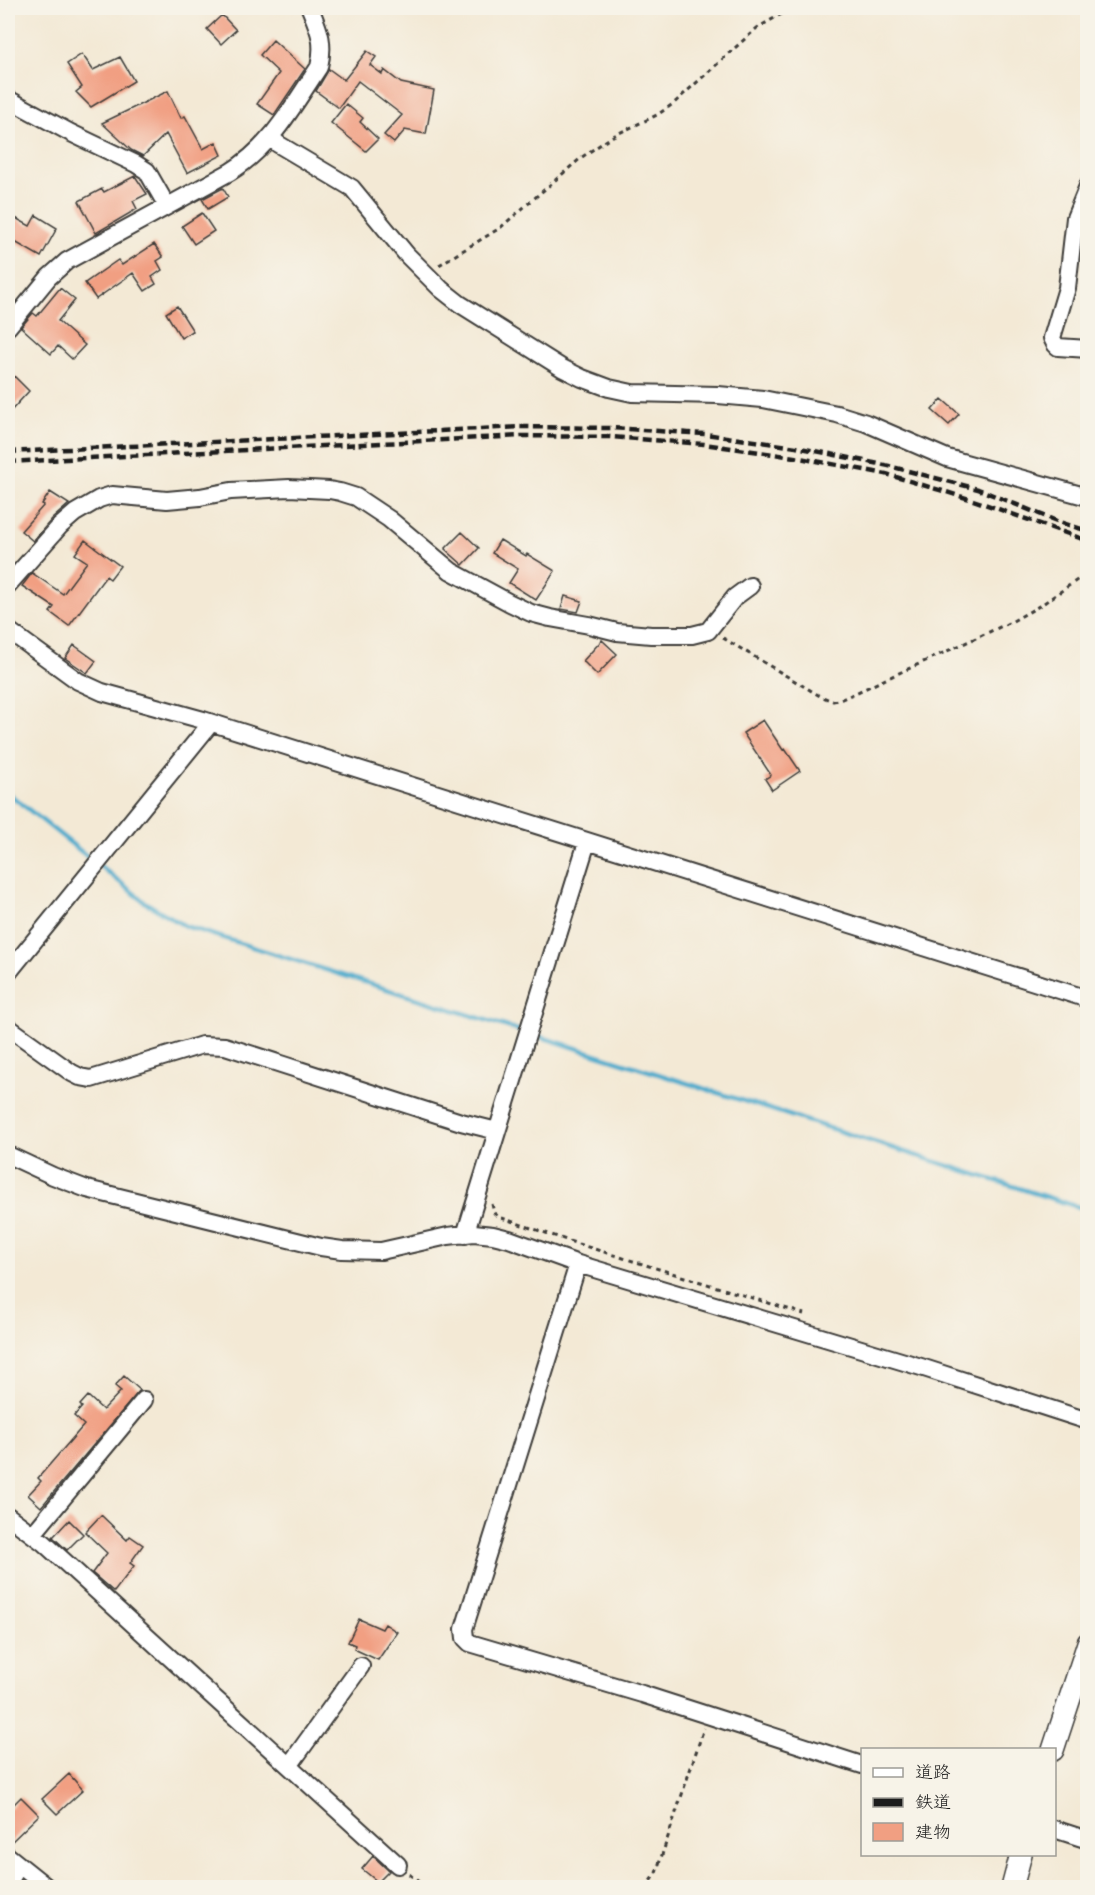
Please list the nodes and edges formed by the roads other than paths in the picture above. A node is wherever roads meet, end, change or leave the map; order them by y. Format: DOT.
graph roads {
  1 [pos="310,8"];
  2 [pos="8,99"];
  3 [pos="271,137"];
  4 [pos="1088,186"];
  5 [pos="168,206"];
  6 [pos="8,327"];
  7 [pos="1088,350"];
  8 [pos="1088,497"];
  9 [pos="8,585"];
  10 [pos="750,586"];
  11 [pos="8,630"];
  12 [pos="211,723"];
  13 [pos="587,842"];
  14 [pos="8,973"];
  15 [pos="1088,999"];
  16 [pos="8,1028"];
  17 [pos="497,1131"];
  18 [pos="8,1155"];
  19 [pos="465,1234"];
  20 [pos="578,1264"];
  21 [pos="144,1400"];
  22 [pos="1088,1421"];
  23 [pos="8,1516"];
  24 [pos="33,1534"];
  25 [pos="1088,1643"];
  26 [pos="361,1666"];
  27 [pos="1053,1748"];
  28 [pos="861,1765"];
  29 [pos="289,1766"];
  30 [pos="1056,1830"];
  31 [pos="1088,1840"];
  32 [pos="1020,1856"];
  33 [pos="13,1860"];
  34 [pos="398,1865"];
  35 [pos="8,1884"];
  36 [pos="48,1887"];
  37 [pos="1012,1887"];
  1 -- 3 [label="street"];
  2 -- 5 [label="street"];
  3 -- 5 [label="street"];
  3 -- 8 [label="street"];
  4 -- 7 [label="street"];
  5 -- 6 [label="street"];
  9 -- 10 [label="street"];
  11 -- 12 [label="street"];
  12 -- 13 [label="street"];
  12 -- 14 [label="street"];
  13 -- 15 [label="street"];
  13 -- 17 [label="street"];
  16 -- 17 [label="street"];
  17 -- 19 [label="street"];
  18 -- 19 [label="street"];
  19 -- 20 [label="street"];
  20 -- 22 [label="street"];
  20 -- 28 [label="street"];
  21 -- 24 [label="street"];
  23 -- 24 [label="street"];
  24 -- 29 [label="street"];
  25 -- 27 [label="street"];
  26 -- 29 [label="street"];
  29 -- 34 [label="street"];
  30 -- 31 [label="street"];
  32 -- 37 [label="street"];
  33 -- 35 [label="street"];
  33 -- 36 [label="street"];
}
